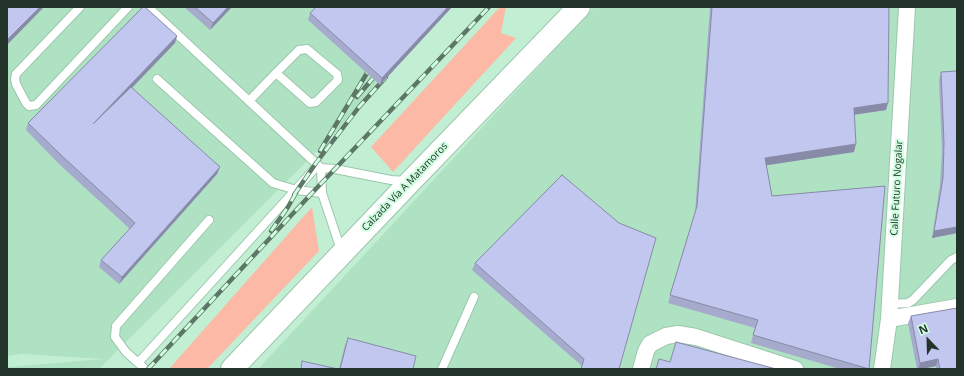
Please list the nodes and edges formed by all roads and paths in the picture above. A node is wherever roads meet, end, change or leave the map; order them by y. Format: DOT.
graph roads {
  1 [pos="80,7"];
  2 [pos="128,7"];
  3 [pos="148,7"];
  4 [pos="579,7"];
  5 [pos="907,7"];
  6 [pos="276,73"];
  7 [pos="157,79"];
  8 [pos="249,101"];
  9 [pos="320,167"];
  10 [pos="410,182"];
  11 [pos="296,190"];
  12 [pos="322,193"];
  13 [pos="209,220"];
  14 [pos="342,253"];
  15 [pos="957,257"];
  16 [pos="474,297"];
  17 [pos="957,307"];
  18 [pos="889,312"];
  19 [pos="138,363"];
  20 [pos="145,369"];
  21 [pos="232,369"];
  22 [pos="442,369"];
  23 [pos="641,369"];
  24 [pos="794,369"];
  25 [pos="882,369"];
  1 -- 2 [label="lane"];
  3 -- 8 [label="lane"];
  4 -- 10 [label="street, Calzada Vía A Matamoros"];
  5 -- 18 [label="street, Calle Futuro Nogalar"];
  6 -- 6 [label="lane"];
  6 -- 8 [label="lane"];
  7 -- 11 [label="lane"];
  8 -- 9 [label="lane"];
  9 -- 10 [label="lane"];
  9 -- 11 [label="lane"];
  9 -- 12 [label="lane"];
  10 -- 14 [label="street, Calzada Vía A Matamoros"];
  11 -- 12 [label="lane"];
  11 -- 19 [label="lane"];
  12 -- 14 [label="lane"];
  13 -- 19 [label="lane"];
  14 -- 21 [label="street, Calzada Vía A Matamoros"];
  15 -- 18 [label="lane"];
  16 -- 22 [label="lane"];
  17 -- 18 [label="street"];
  18 -- 25 [label="street, Calle Futuro Nogalar"];
  19 -- 20 [label="lane"];
  23 -- 24 [label="street"];
}
